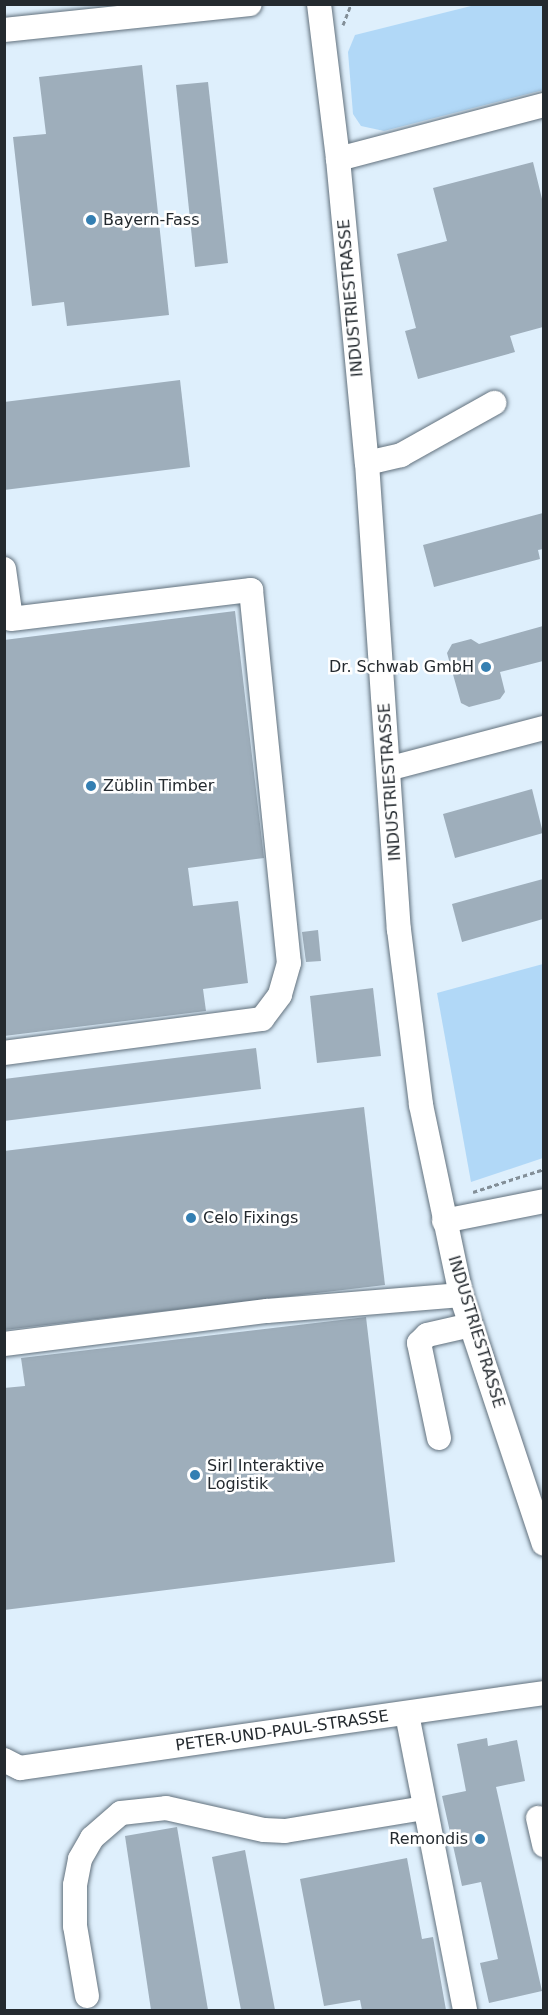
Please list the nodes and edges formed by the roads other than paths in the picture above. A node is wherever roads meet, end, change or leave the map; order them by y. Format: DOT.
graph roads {
  1 [pos="250,4"];
  2 [pos="319,4"];
  3 [pos="4,30"];
  4 [pos="543,105"];
  5 [pos="338,159"];
  6 [pos="494,403"];
  7 [pos="367,463"];
  8 [pos="4,568"];
  9 [pos="543,728"];
  10 [pos="391,768"];
  11 [pos="4,1053"];
  12 [pos="543,1201"];
  13 [pos="442,1212"];
  14 [pos="461,1295"];
  15 [pos="471,1325"];
  16 [pos="4,1344"];
  17 [pos="439,1438"];
  18 [pos="543,1544"];
  19 [pos="543,1693"];
  20 [pos="407,1714"];
  21 [pos="10,1769"];
  22 [pos="424,1808"];
  23 [pos="538,1818"];
  24 [pos="543,1845"];
  25 [pos="87,1996"];
  26 [pos="465,2010"];
  1 -- 3 [label="street"];
  2 -- 5 [label="street, INDUSTRIESTRASSE"];
  4 -- 5 [label="street"];
  5 -- 7 [label="street, INDUSTRIESTRASSE"];
  6 -- 7 [label="street"];
  7 -- 10 [label="street, INDUSTRIESTRASSE"];
  8 -- 11 [label="street"];
  9 -- 10 [label="street"];
  10 -- 13 [label="street, INDUSTRIESTRASSE"];
  12 -- 13 [label="street"];
  13 -- 14 [label="street, INDUSTRIESTRASSE"];
  14 -- 15 [label="street, INDUSTRIESTRASSE"];
  14 -- 16 [label="street"];
  15 -- 17 [label="street"];
  15 -- 18 [label="street, INDUSTRIESTRASSE"];
  19 -- 20 [label="street, PETER-UND-PAUL-STRASSE"];
  20 -- 21 [label="street, PETER-UND-PAUL-STRASSE"];
  20 -- 22 [label="street"];
  22 -- 25 [label="street"];
  22 -- 26 [label="street"];
  23 -- 24 [label="street"];
}
